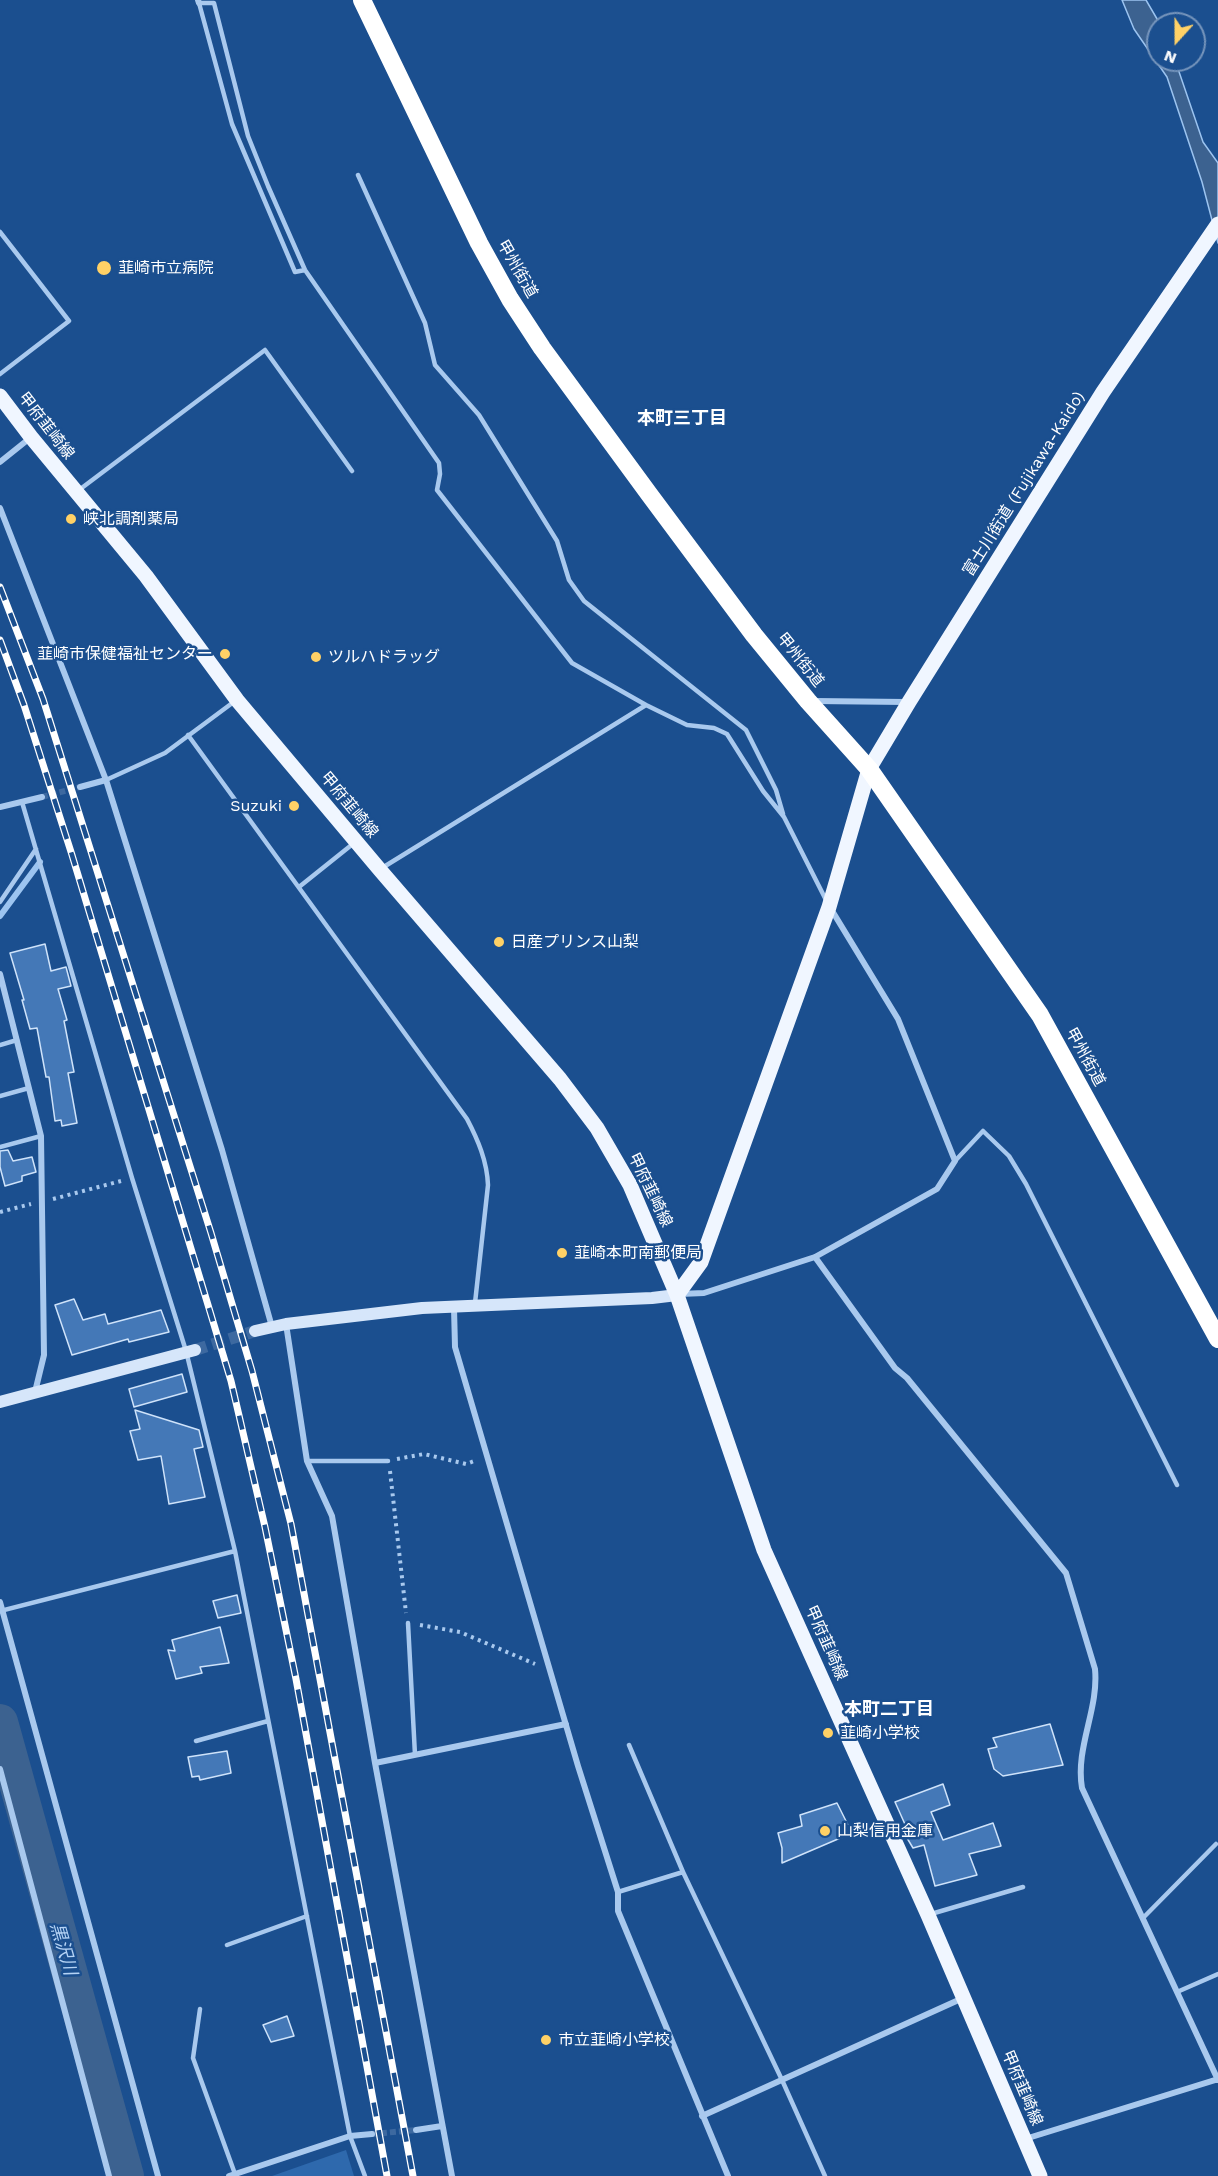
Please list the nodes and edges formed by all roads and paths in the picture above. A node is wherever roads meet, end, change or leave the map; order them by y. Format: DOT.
graph roads {
  1 [pos="362,0"];
  2 [pos="199,1"];
  3 [pos="358,175"];
  4 [pos="1218,224"];
  5 [pos="0,232"];
  6 [pos="305,270"];
  7 [pos="0,374"];
  8 [pos="0,396"];
  9 [pos="31,437"];
  10 [pos="0,462"];
  11 [pos="352,471"];
  12 [pos="77,492"];
  13 [pos="0,508"];
  14 [pos="237,700"];
  15 [pos="808,701"];
  16 [pos="909,702"];
  17 [pos="646,705"];
  18 [pos="188,735"];
  19 [pos="869,769"];
  20 [pos="106,780"];
  21 [pos="80,787"];
  22 [pos="42,797"];
  23 [pos="22,802"];
  24 [pos="0,807"];
  25 [pos="784,817"];
  26 [pos="356,841"];
  27 [pos="36,849"];
  28 [pos="380,870"];
  29 [pos="299,887"];
  30 [pos="0,902"];
  31 [pos="829,907"];
  32 [pos="0,974"];
  33 [pos="2,988"];
  34 [pos="17,1040"];
  35 [pos="0,1045"];
  36 [pos="28,1088"];
  37 [pos="0,1096"];
  38 [pos="40,1136"];
  39 [pos="0,1147"];
  40 [pos="955,1161"];
  41 [pos="132,1178"];
  42 [pos="42,1201"];
  43 [pos="0,1212"];
  44 [pos="815,1257"];
  45 [pos="677,1294"];
  46 [pos="474,1307"];
  47 [pos="454,1308"];
  48 [pos="285,1324"];
  49 [pos="272,1327"];
  50 [pos="255,1331"];
  51 [pos="1218,1339"];
  52 [pos="190,1350"];
  53 [pos="35,1392"];
  54 [pos="0,1402"];
  55 [pos="486,1456"];
  56 [pos="307,1461"];
  57 [pos="388,1461"];
  58 [pos="1177,1485"];
  59 [pos="235,1551"];
  60 [pos="0,1602"];
  61 [pos="1,1611"];
  62 [pos="408,1623"];
  63 [pos="549,1669"];
  64 [pos="268,1721"];
  65 [pos="566,1725"];
  66 [pos="196,1741"];
  67 [pos="629,1745"];
  68 [pos="415,1755"];
  69 [pos="375,1763"];
  70 [pos="0,1769"];
  71 [pos="1216,1844"];
  72 [pos="683,1872"];
  73 [pos="1023,1887"];
  74 [pos="618,1892"];
  75 [pos="928,1915"];
  76 [pos="307,1916"];
  77 [pos="1143,1918"];
  78 [pos="227,1945"];
  79 [pos="1218,1974"];
  80 [pos="1177,1992"];
  81 [pos="964,1998"];
  82 [pos="200,2009"];
  83 [pos="782,2080"];
  84 [pos="1218,2080"];
  85 [pos="702,2116"];
  86 [pos="442,2126"];
  87 [pos="416,2130"];
  88 [pos="372,2134"];
  89 [pos="350,2136"];
  90 [pos="1024,2139"];
  91 [pos="232,2175"];
  92 [pos="110,2176"];
  93 [pos="158,2176"];
  94 [pos="365,2176"];
  95 [pos="452,2176"];
  96 [pos="728,2176"];
  97 [pos="825,2176"];
  98 [pos="1040,2176"];
  1 -- 15 [label="highway, 甲州街道"];
  2 -- 6 [label="lane"];
  2 -- 6 [label="lane"];
  3 -- 25 [label="lane"];
  4 -- 16 [label="main road, 富士川街道 (Fujikawa-Kaido)"];
  5 -- 7 [label="lane"];
  6 -- 17 [label="lane"];
  8 -- 9 [label="main road, 甲府韮崎線"];
  9 -- 10 [label="street"];
  9 -- 12 [label="main road, 甲府韮崎線"];
  11 -- 12 [label="lane"];
  12 -- 14 [label="main road, 甲府韮崎線"];
  13 -- 20 [label="street"];
  14 -- 18 [label="lane"];
  14 -- 26 [label="main road, 甲府韮崎線"];
  15 -- 16 [label="street"];
  15 -- 19 [label="highway, 甲州街道"];
  16 -- 19 [label="main road, 富士川街道 (Fujikawa-Kaido)"];
  17 -- 25 [label="lane"];
  17 -- 28 [label="lane"];
  18 -- 20 [label="lane"];
  18 -- 29 [label="lane"];
  19 -- 31 [label="main road, 富士川街道 (Fujikawa-Kaido)"];
  19 -- 51 [label="highway, 甲州街道"];
  20 -- 21 [label="street"];
  20 -- 49 [label="street"];
  22 -- 23 [label="street"];
  23 -- 24 [label="street"];
  23 -- 27 [label="lane"];
  25 -- 31 [label="lane"];
  26 -- 28 [label="main road, 甲府韮崎線"];
  26 -- 29 [label="lane"];
  27 -- 30 [label="lane"];
  27 -- 41 [label="lane"];
  28 -- 45 [label="main road, 甲府韮崎線"];
  29 -- 46 [label="lane"];
  31 -- 40 [label="street"];
  31 -- 45 [label="main road, 富士川街道 (Fujikawa-Kaido)"];
  32 -- 33 [label="street"];
  33 -- 34 [label="street"];
  34 -- 35 [label="lane"];
  34 -- 36 [label="street"];
  36 -- 37 [label="lane"];
  36 -- 38 [label="street"];
  38 -- 39 [label="lane"];
  38 -- 42 [label="street"];
  40 -- 44 [label="street"];
  40 -- 58 [label="lane"];
  41 -- 42 [label="path"];
  41 -- 52 [label="lane"];
  42 -- 43 [label="path"];
  42 -- 53 [label="street"];
  44 -- 45 [label="street"];
  44 -- 77 [label="street"];
  45 -- 46 [label="street"];
  45 -- 75 [label="main road, 甲府韮崎線"];
  46 -- 47 [label="street"];
  47 -- 48 [label="street"];
  47 -- 55 [label="street"];
  48 -- 49 [label="street"];
  48 -- 56 [label="street"];
  49 -- 50 [label="street"];
  52 -- 53 [label="street"];
  52 -- 59 [label="lane"];
  53 -- 54 [label="street"];
  55 -- 57 [label="path"];
  55 -- 63 [label="street"];
  56 -- 57 [label="lane"];
  56 -- 69 [label="street"];
  57 -- 62 [label="path"];
  59 -- 61 [label="lane"];
  59 -- 64 [label="lane"];
  60 -- 61 [label="street"];
  61 -- 93 [label="street"];
  62 -- 63 [label="path"];
  62 -- 68 [label="lane"];
  63 -- 65 [label="street"];
  64 -- 66 [label="lane"];
  64 -- 76 [label="lane"];
  65 -- 68 [label="street"];
  65 -- 74 [label="street"];
  67 -- 72 [label="lane"];
  68 -- 69 [label="street"];
  69 -- 86 [label="street"];
  70 -- 92 [label="street"];
  71 -- 77 [label="lane"];
  72 -- 74 [label="lane"];
  72 -- 83 [label="lane"];
  73 -- 75 [label="lane"];
  74 -- 85 [label="street"];
  75 -- 81 [label="main road, 甲府韮崎線"];
  76 -- 78 [label="lane"];
  76 -- 89 [label="lane"];
  77 -- 80 [label="street"];
  79 -- 80 [label="lane"];
  80 -- 84 [label="street"];
  81 -- 83 [label="street"];
  81 -- 90 [label="main road, 甲府韮崎線"];
  82 -- 91 [label="lane"];
  83 -- 85 [label="street"];
  83 -- 97 [label="lane"];
  84 -- 90 [label="street"];
  85 -- 96 [label="street"];
  86 -- 87 [label="street"];
  86 -- 95 [label="street"];
  88 -- 89 [label="street"];
  89 -- 91 [label="street"];
  89 -- 94 [label="lane"];
  90 -- 98 [label="main road, 甲府韮崎線"];
}
